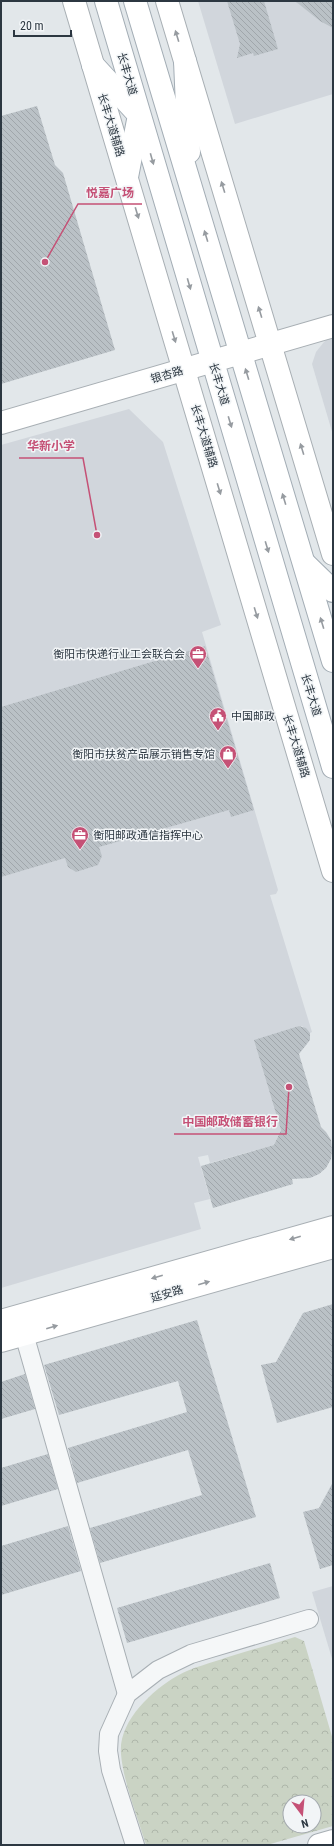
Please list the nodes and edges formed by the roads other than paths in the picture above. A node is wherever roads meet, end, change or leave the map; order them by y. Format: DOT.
graph roads {
  1 [pos="74,1"];
  2 [pos="135,1"];
  3 [pos="167,1"];
  4 [pos="105,2"];
  5 [pos="185,61"];
  6 [pos="93,64"];
  7 [pos="139,115"];
  8 [pos="127,177"];
  9 [pos="190,185"];
  10 [pos="333,326"];
  11 [pos="270,345"];
  12 [pos="241,353"];
  13 [pos="212,362"];
  14 [pos="184,370"];
  15 [pos="1,423"];
  16 [pos="333,554"];
  17 [pos="304,563"];
  18 [pos="333,591"];
  19 [pos="333,661"];
  20 [pos="333,767"];
  21 [pos="333,871"];
  22 [pos="333,1227"];
  23 [pos="333,1247"];
  24 [pos="1,1321"];
  25 [pos="24,1334"];
  26 [pos="1,1341"];
  27 [pos="309,1619"];
  28 [pos="127,1694"];
  29 [pos="333,1841"];
  30 [pos="135,1845"];
  31 [pos="319,1845"];
  1 -- 6 [label="main road, 长丰大道辅路"];
  2 -- 9 [label="main road"];
  5 -- 3 [label="main road, one-way"];
  4 -- 7 [label="main road, 长丰大道"];
  5 -- 9 [label="main road"];
  11 -- 5 [label="main road, one-way"];
  6 -- 7 [label="main road"];
  6 -- 8 [label="main road, 长丰大道辅路"];
  7 -- 8 [label="main road"];
  7 -- 13 [label="main road, 长丰大道, one-way"];
  8 -- 14 [label="main road, 长丰大道辅路, one-way"];
  12 -- 9 [label="main road, one-way"];
  10 -- 11 [label="main road, 银杏路"];
  11 -- 12 [label="main road, 银杏路"];
  16 -- 11 [label="main road, one-way"];
  12 -- 13 [label="main road, 银杏路"];
  17 -- 12 [label="main road, one-way"];
  13 -- 14 [label="main road, 银杏路"];
  13 -- 20 [label="main road, 长丰大道, one-way"];
  14 -- 15 [label="main road, 银杏路"];
  14 -- 21 [label="main road, 长丰大道辅路, one-way"];
  17 -- 18 [label="main road"];
  19 -- 17 [label="main road, one-way"];
  22 -- 24 [label="main road, 延安路, one-way"];
  25 -- 23 [label="main road, 延安路, one-way"];
  25 -- 26 [label="main road, 延安路"];
  25 -- 28 [label="street"];
  27 -- 28 [label="street"];
  28 -- 30 [label="street"];
  29 -- 31 [label="main road"];
}
